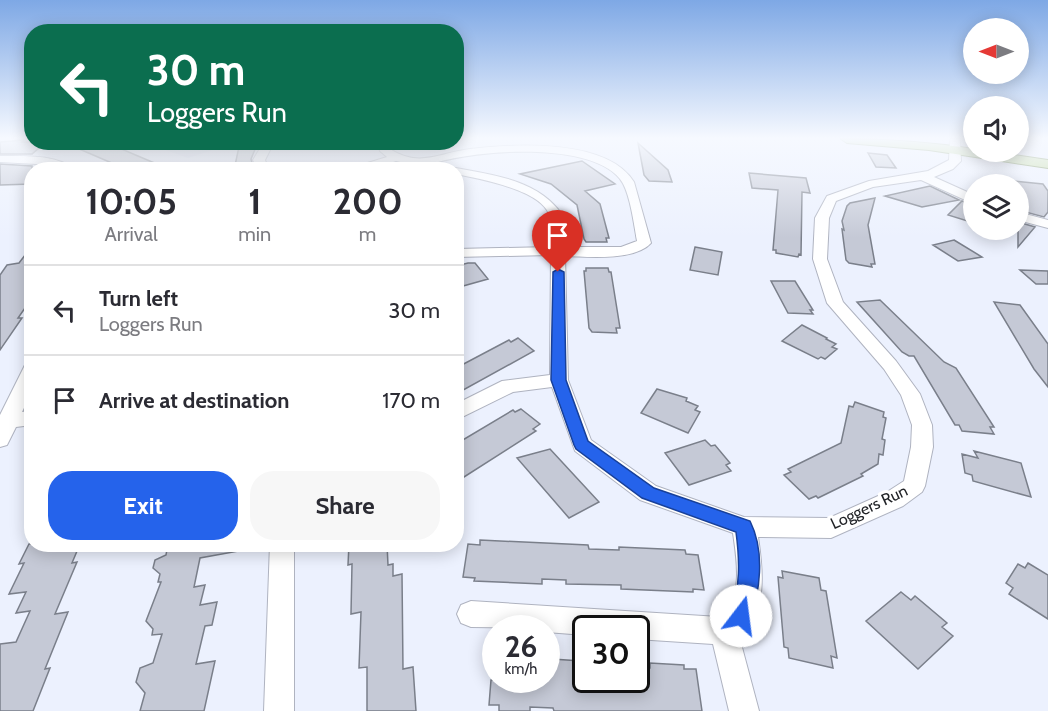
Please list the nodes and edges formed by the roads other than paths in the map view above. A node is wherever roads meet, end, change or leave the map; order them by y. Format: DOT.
graph roads {
  1 [pos="620,172"];
  2 [pos="933,172"];
  3 [pos="464,173"];
  4 [pos="922,176"];
  5 [pos="963,195"];
  6 [pos="1029,219"];
  7 [pos="1048,224"];
  8 [pos="558,251"];
  9 [pos="464,253"];
  10 [pos="558,380"];
  11 [pos="24,384"];
  12 [pos="464,409"];
  13 [pos="24,420"];
  14 [pos="2,427"];
  15 [pos="744,527"];
  16 [pos="282,552"];
  17 [pos="471,614"];
  18 [pos="724,631"];
  19 [pos="279,711"];
  20 [pos="744,711"];
  1 -- 8 [label="street"];
  2 -- 4 [label="street, Loggers Run"];
  3 -- 8 [label="street, Loggers Run"];
  4 -- 5 [label="street"];
  4 -- 15 [label="street, Loggers Run"];
  6 -- 7 [label="street"];
  8 -- 9 [label="street"];
  8 -- 10 [label="street, Loggers Run"];
  10 -- 12 [label="street"];
  10 -- 15 [label="street, Loggers Run"];
  11 -- 14 [label="street"];
  13 -- 14 [label="street"];
  15 -- 18 [label="street"];
  16 -- 19 [label="street"];
  17 -- 18 [label="street"];
  18 -- 20 [label="street"];
}
